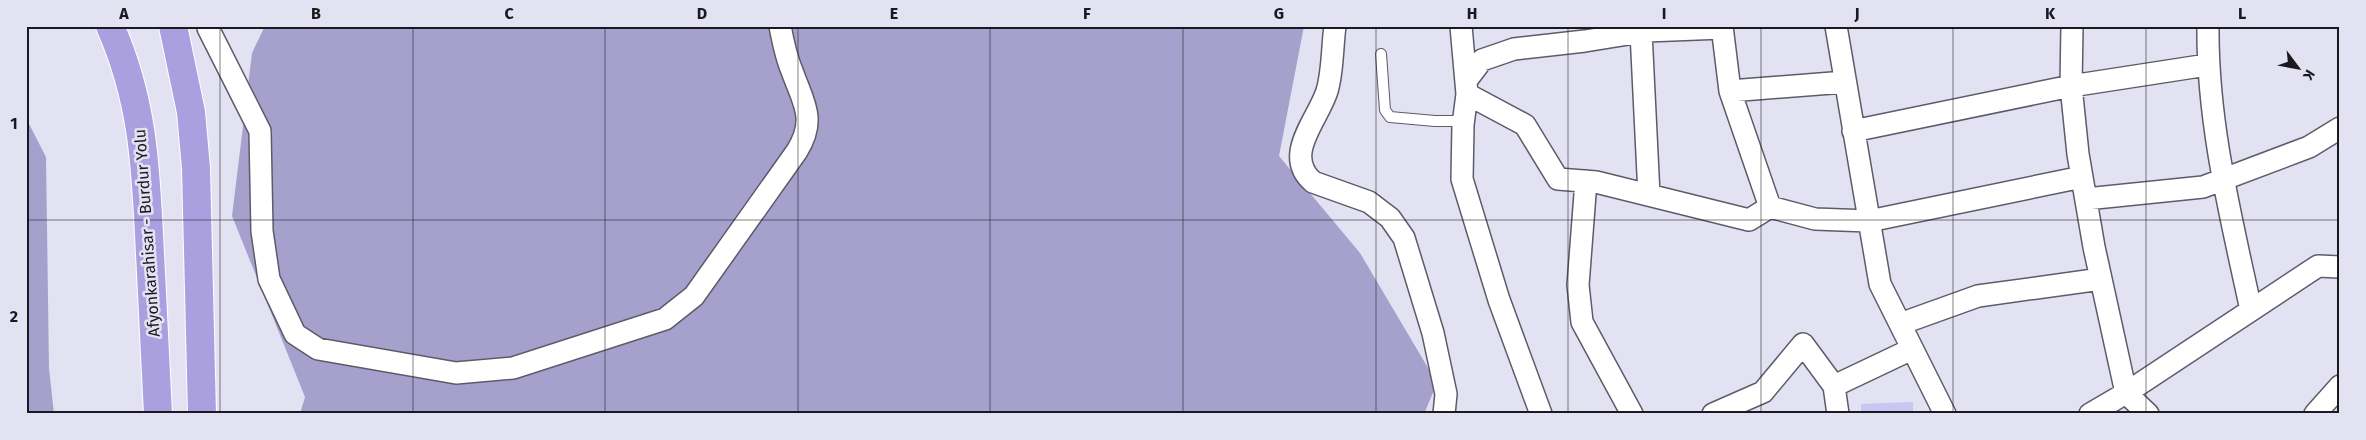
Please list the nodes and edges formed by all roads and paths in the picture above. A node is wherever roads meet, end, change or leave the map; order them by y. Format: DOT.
graph roads {
  1 [pos="110,26"];
  2 [pos="780,26"];
  3 [pos="1335,26"];
  4 [pos="1461,26"];
  5 [pos="1836,26"];
  6 [pos="2072,26"];
  7 [pos="2208,26"];
  8 [pos="209,27"];
  9 [pos="1722,27"];
  10 [pos="174,30"];
  11 [pos="1641,32"];
  12 [pos="1381,54"];
  13 [pos="2208,66"];
  14 [pos="1845,82"];
  15 [pos="2071,86"];
  16 [pos="1466,87"];
  17 [pos="1730,91"];
  18 [pos="1464,121"];
  19 [pos="2340,128"];
  20 [pos="1853,131"];
  21 [pos="2082,177"];
  22 [pos="2222,180"];
  23 [pos="1586,181"];
  24 [pos="1649,195"];
  25 [pos="2086,200"];
  26 [pos="1770,207"];
  27 [pos="1869,221"];
  28 [pos="2340,266"];
  29 [pos="2102,279"];
  30 [pos="2251,310"];
  31 [pos="1900,324"];
  32 [pos="1912,349"];
  33 [pos="1834,386"];
  34 [pos="2340,386"];
  35 [pos="2126,393"];
  36 [pos="158,414"];
  37 [pos="202,414"];
  38 [pos="1444,414"];
  39 [pos="1541,414"];
  40 [pos="1632,414"];
  41 [pos="1713,414"];
  42 [pos="1838,414"];
  43 [pos="1945,414"];
  44 [pos="2090,414"];
  45 [pos="2148,414"];
  46 [pos="2314,414"];
  1 -- 36 [label="highway, Afyonkarahisar - Burdur Yolu"];
  2 -- 8 [label="street"];
  3 -- 38 [label="street"];
  4 -- 16 [label="street"];
  5 -- 14 [label="street"];
  6 -- 15 [label="street"];
  7 -- 13 [label="street"];
  8 -- 10 [label="street"];
  9 -- 11 [label="street"];
  9 -- 17 [label="street"];
  10 -- 37 [label="highway"];
  11 -- 16 [label="street"];
  11 -- 24 [label="street"];
  12 -- 18 [label="lane"];
  13 -- 15 [label="street"];
  13 -- 22 [label="street"];
  14 -- 17 [label="street"];
  14 -- 20 [label="street"];
  15 -- 20 [label="street"];
  15 -- 21 [label="street"];
  16 -- 18 [label="street"];
  16 -- 23 [label="street"];
  17 -- 26 [label="street"];
  18 -- 39 [label="street"];
  19 -- 22 [label="street"];
  20 -- 27 [label="street"];
  21 -- 25 [label="street"];
  21 -- 27 [label="street"];
  22 -- 25 [label="street"];
  22 -- 30 [label="street"];
  23 -- 24 [label="street"];
  23 -- 40 [label="street"];
  24 -- 26 [label="street"];
  25 -- 29 [label="street"];
  26 -- 27 [label="street"];
  27 -- 31 [label="street"];
  28 -- 30 [label="street"];
  29 -- 31 [label="street"];
  29 -- 35 [label="street"];
  30 -- 35 [label="street"];
  31 -- 32 [label="street"];
  32 -- 33 [label="street"];
  32 -- 43 [label="street"];
  33 -- 41 [label="street"];
  33 -- 42 [label="street"];
  34 -- 46 [label="street"];
  35 -- 44 [label="street"];
  35 -- 45 [label="street"];
}
